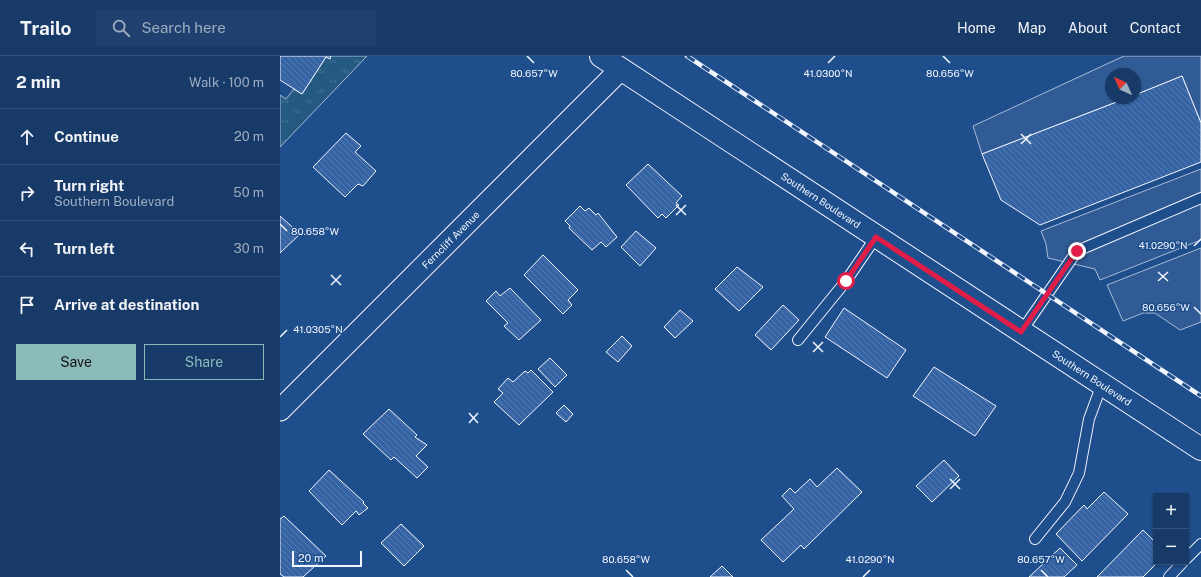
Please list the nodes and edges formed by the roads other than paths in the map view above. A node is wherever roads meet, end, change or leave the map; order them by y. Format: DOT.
graph roads {
  1 [pos="601,56"];
  2 [pos="621,69"];
  3 [pos="1201,198"];
  4 [pos="876,237"];
  5 [pos="1021,332"];
  6 [pos="798,340"];
  7 [pos="1102,384"];
  8 [pos="280,410"];
  9 [pos="1201,449"];
  10 [pos="1035,539"];
  11 [pos="1201,544"];
  12 [pos="1189,556"];
  13 [pos="1180,565"];
  14 [pos="1169,577"];
  1 -- 2 [label="street, Southern Boulevard"];
  2 -- 4 [label="street, Southern Boulevard"];
  2 -- 8 [label="street, Ferncliff Avenue"];
  3 -- 5 [label="lane"];
  4 -- 5 [label="street, Southern Boulevard"];
  4 -- 6 [label="lane"];
  5 -- 7 [label="street, Southern Boulevard"];
  7 -- 9 [label="street, Southern Boulevard"];
  7 -- 10 [label="lane"];
  11 -- 12 [label="lane"];
  13 -- 14 [label="lane"];
}
